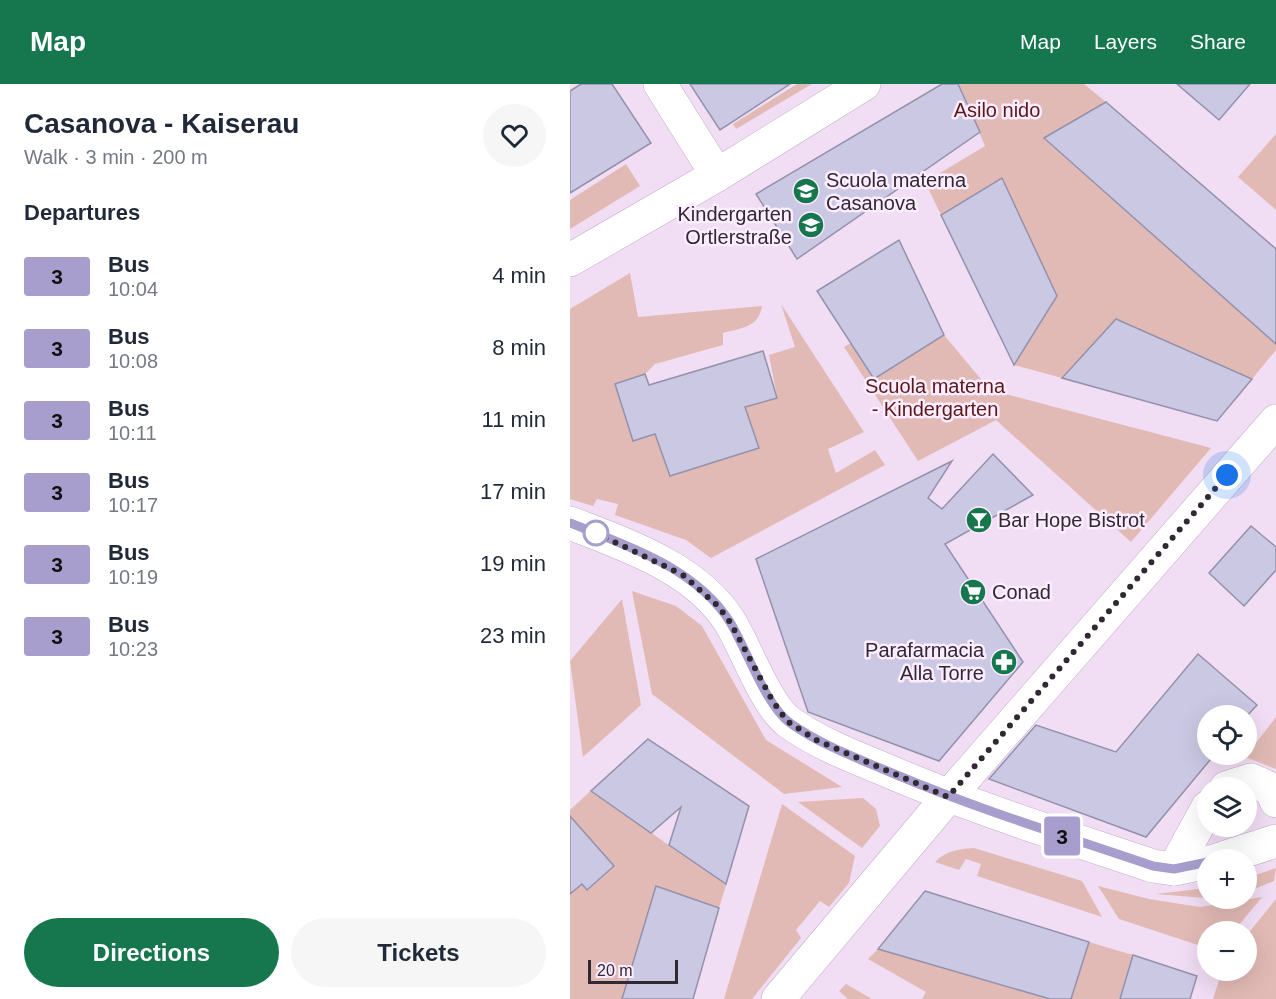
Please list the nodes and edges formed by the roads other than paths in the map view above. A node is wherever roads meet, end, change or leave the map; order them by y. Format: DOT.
graph roads {
  1 [pos="660,84"];
  2 [pos="864,84"];
  3 [pos="717,175"];
  4 [pos="570,260"];
  5 [pos="1276,421"];
  6 [pos="570,523"];
  7 [pos="1257,783"];
  8 [pos="948,797"];
  9 [pos="1276,801"];
  10 [pos="1197,827"];
  11 [pos="1276,842"];
  12 [pos="1253,849"];
  13 [pos="1197,864"];
  14 [pos="1174,869"];
  15 [pos="778,999"];
  1 -- 3 [label="street"];
  2 -- 3 [label="street"];
  3 -- 4 [label="street"];
  5 -- 8 [label="street"];
  6 -- 8 [label="street"];
  7 -- 9 [label="street"];
  8 -- 14 [label="street"];
  8 -- 15 [label="street"];
  10 -- 14 [label="street"];
  11 -- 12 [label="street"];
  13 -- 14 [label="street"];
}
